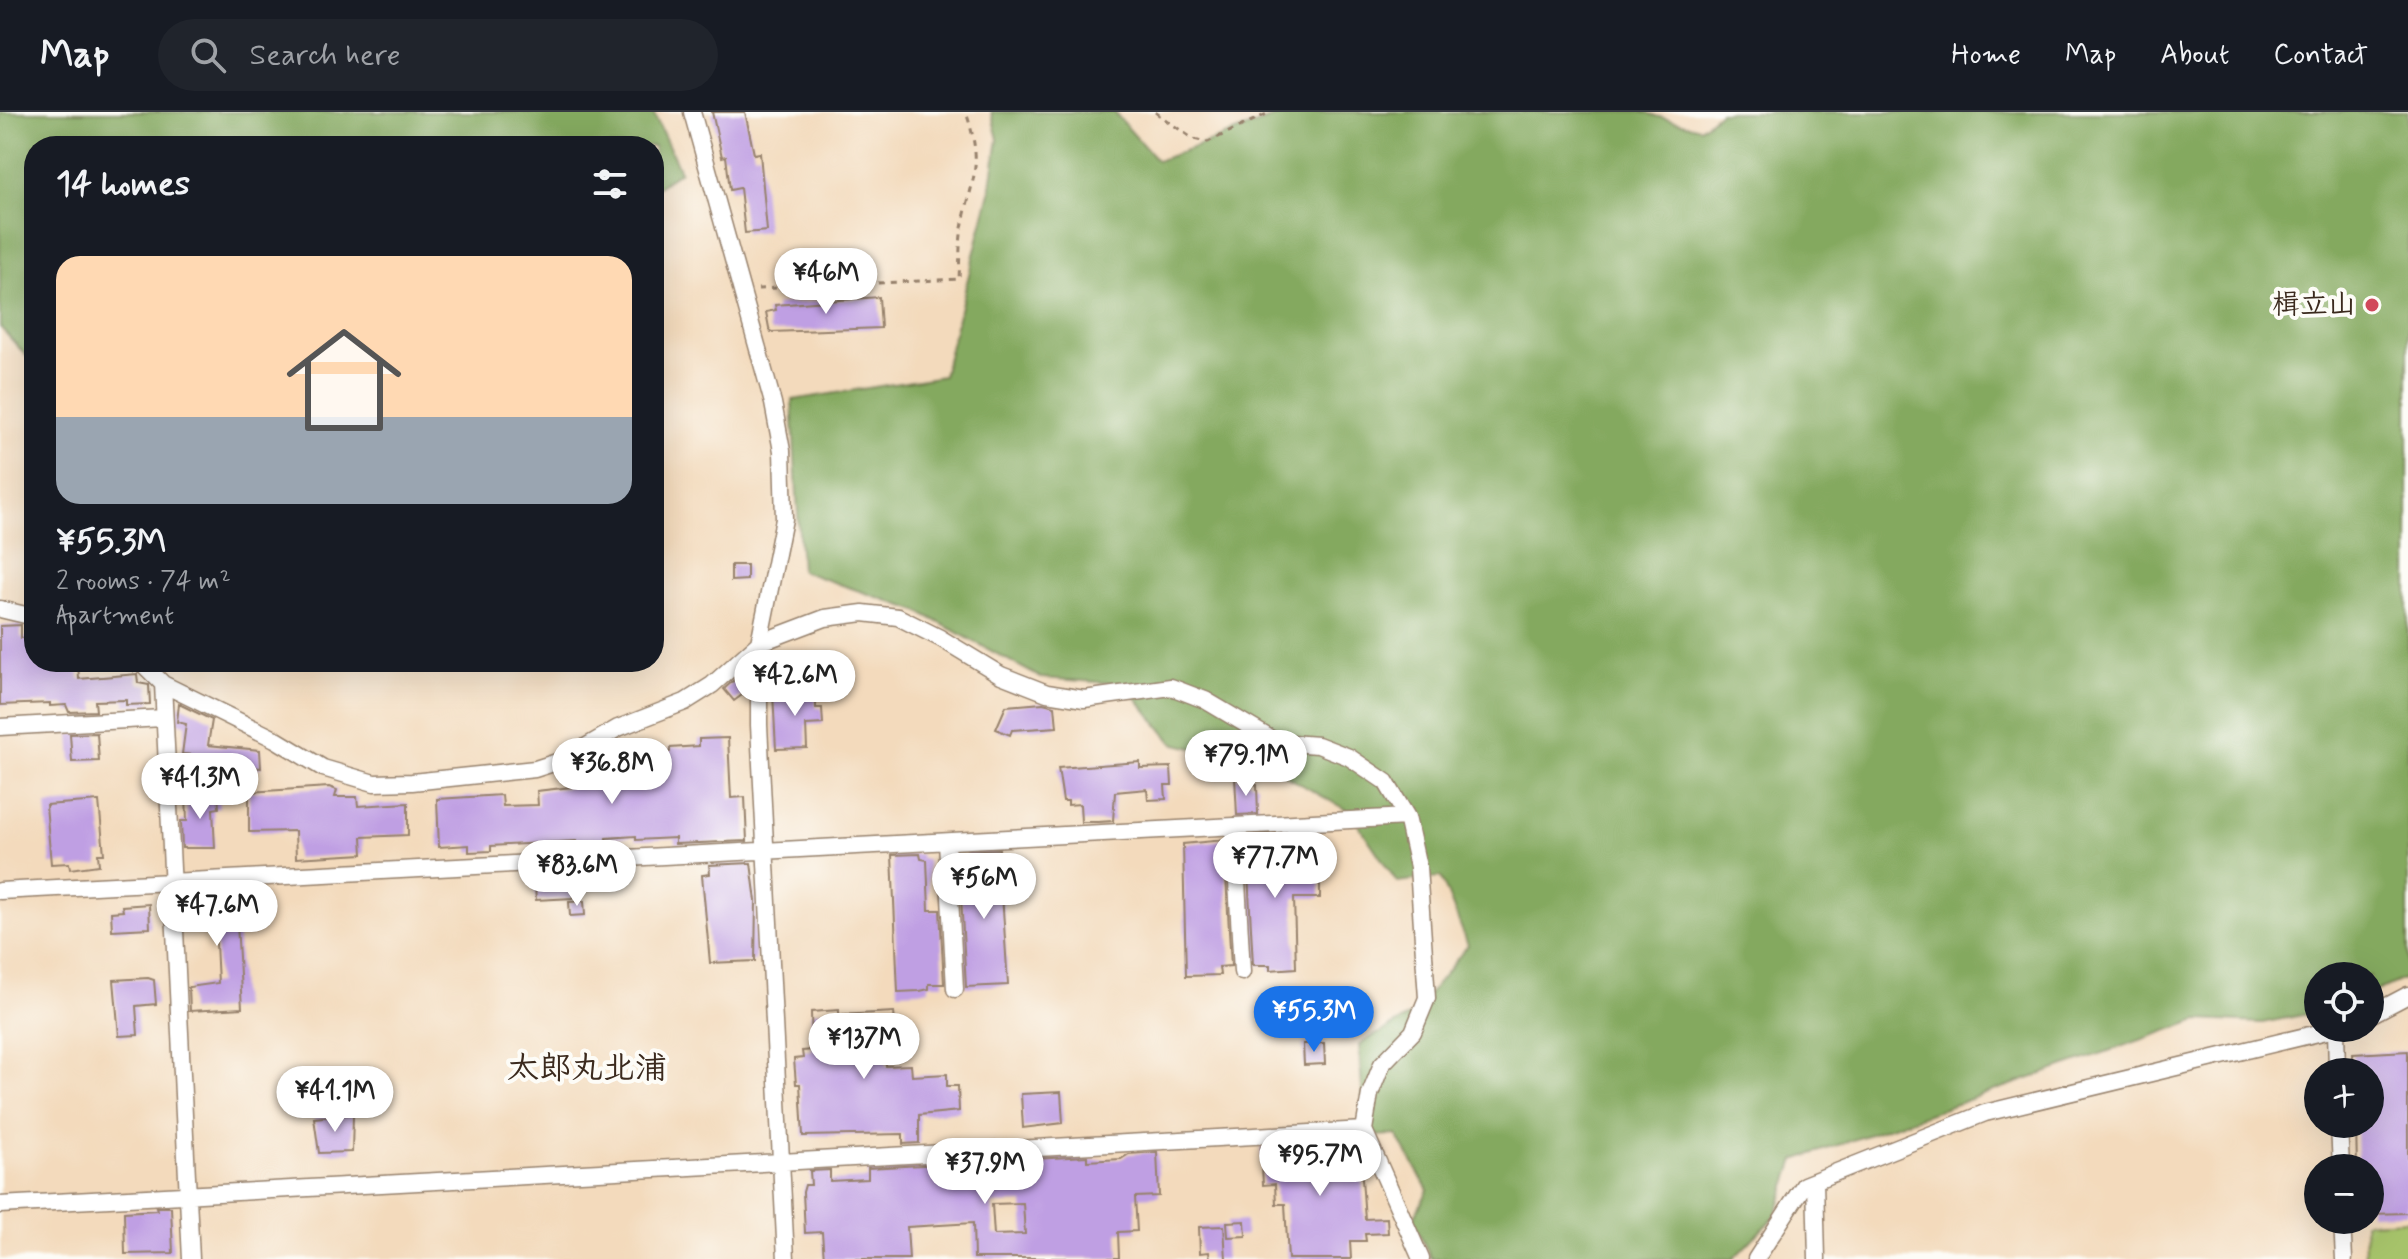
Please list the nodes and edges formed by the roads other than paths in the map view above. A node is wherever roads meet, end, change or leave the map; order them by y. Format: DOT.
graph roads {
  1 [pos="692,112"];
  2 [pos="0,609"];
  3 [pos="24,615"];
  4 [pos="759,643"];
  5 [pos="151,672"];
  6 [pos="163,684"];
  7 [pos="163,718"];
  8 [pos="0,727"];
  9 [pos="1407,817"];
  10 [pos="1234,827"];
  11 [pos="947,842"];
  12 [pos="764,849"];
  13 [pos="171,881"];
  14 [pos="0,891"];
  15 [pos="1242,972"];
  16 [pos="955,989"];
  17 [pos="2408,995"];
  18 [pos="2384,1008"];
  19 [pos="2304,1037"];
  20 [pos="1364,1130"];
  21 [pos="781,1162"];
  22 [pos="1815,1181"];
  23 [pos="188,1194"];
  24 [pos="0,1205"];
  25 [pos="2343,1234"];
  26 [pos="191,1259"];
  27 [pos="786,1259"];
  28 [pos="1421,1259"];
  29 [pos="1756,1259"];
  30 [pos="1817,1259"];
  31 [pos="2344,1259"];
  1 -- 4 [label="street"];
  2 -- 3 [label="street"];
  4 -- 6 [label="street"];
  4 -- 9 [label="street"];
  4 -- 12 [label="street"];
  5 -- 6 [label="street"];
  6 -- 7 [label="street"];
  7 -- 8 [label="street"];
  7 -- 13 [label="street"];
  9 -- 10 [label="street"];
  9 -- 20 [label="street"];
  10 -- 11 [label="street"];
  10 -- 15 [label="street"];
  11 -- 12 [label="street"];
  11 -- 16 [label="street"];
  12 -- 13 [label="street"];
  12 -- 21 [label="street"];
  13 -- 14 [label="street"];
  13 -- 23 [label="street"];
  17 -- 18 [label="street"];
  19 -- 22 [label="street"];
  20 -- 21 [label="street"];
  20 -- 28 [label="street"];
  21 -- 23 [label="street"];
  21 -- 27 [label="street"];
  22 -- 29 [label="street"];
  22 -- 30 [label="street"];
  23 -- 24 [label="street"];
  23 -- 26 [label="street"];
  25 -- 31 [label="street"];
}
